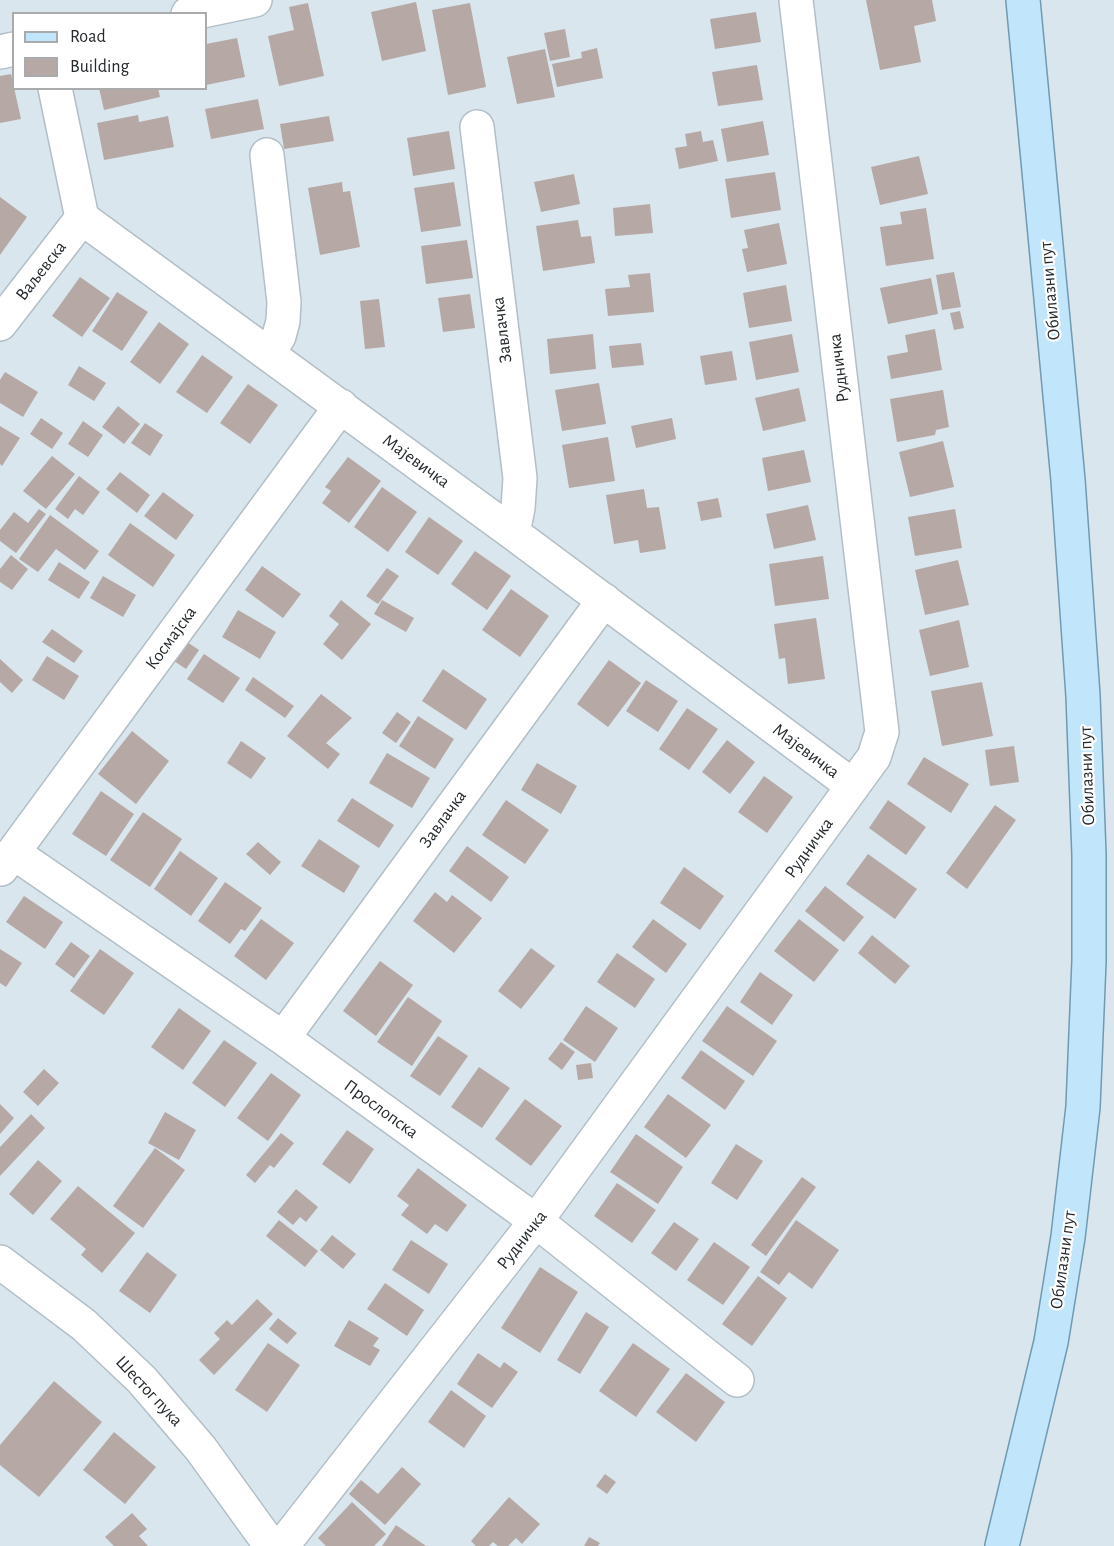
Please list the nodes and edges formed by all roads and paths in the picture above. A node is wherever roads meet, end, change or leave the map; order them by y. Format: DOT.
graph roads {
  1 [pos="796,0"];
  2 [pos="1023,0"];
  3 [pos="235,2"];
  4 [pos="196,12"];
  5 [pos="55,90"];
  6 [pos="477,127"];
  7 [pos="267,155"];
  8 [pos="82,218"];
  9 [pos="0,324"];
  10 [pos="268,353"];
  11 [pos="341,406"];
  12 [pos="513,532"];
  13 [pos="604,600"];
  14 [pos="853,786"];
  15 [pos="7,861"];
  16 [pos="283,1038"];
  17 [pos="536,1221"];
  18 [pos="0,1262"];
  19 [pos="737,1380"];
  20 [pos="271,1546"];
  21 [pos="282,1546"];
  22 [pos="1002,1546"];
  1 -- 14 [label="street, Рудничка"];
  2 -- 22 [label="main road, Обилазни пут"];
  3 -- 4 [label="street"];
  5 -- 8 [label="street"];
  6 -- 12 [label="street, Завлачка"];
  7 -- 10 [label="street"];
  8 -- 9 [label="street, Ваљевска"];
  8 -- 10 [label="street, Мајевичка"];
  10 -- 11 [label="street, Мајевичка"];
  11 -- 12 [label="street, Мајевичка"];
  11 -- 15 [label="street, Космајска"];
  12 -- 13 [label="street, Мајевичка"];
  13 -- 14 [label="street, Мајевичка"];
  13 -- 16 [label="street, Завлачка"];
  14 -- 17 [label="street, Рудничка"];
  15 -- 16 [label="street, Прослопска"];
  16 -- 17 [label="street, Прослопска"];
  17 -- 19 [label="street, Прослопска"];
  17 -- 21 [label="street, Рудничка"];
  18 -- 20 [label="street, Шестог пука"];
}
